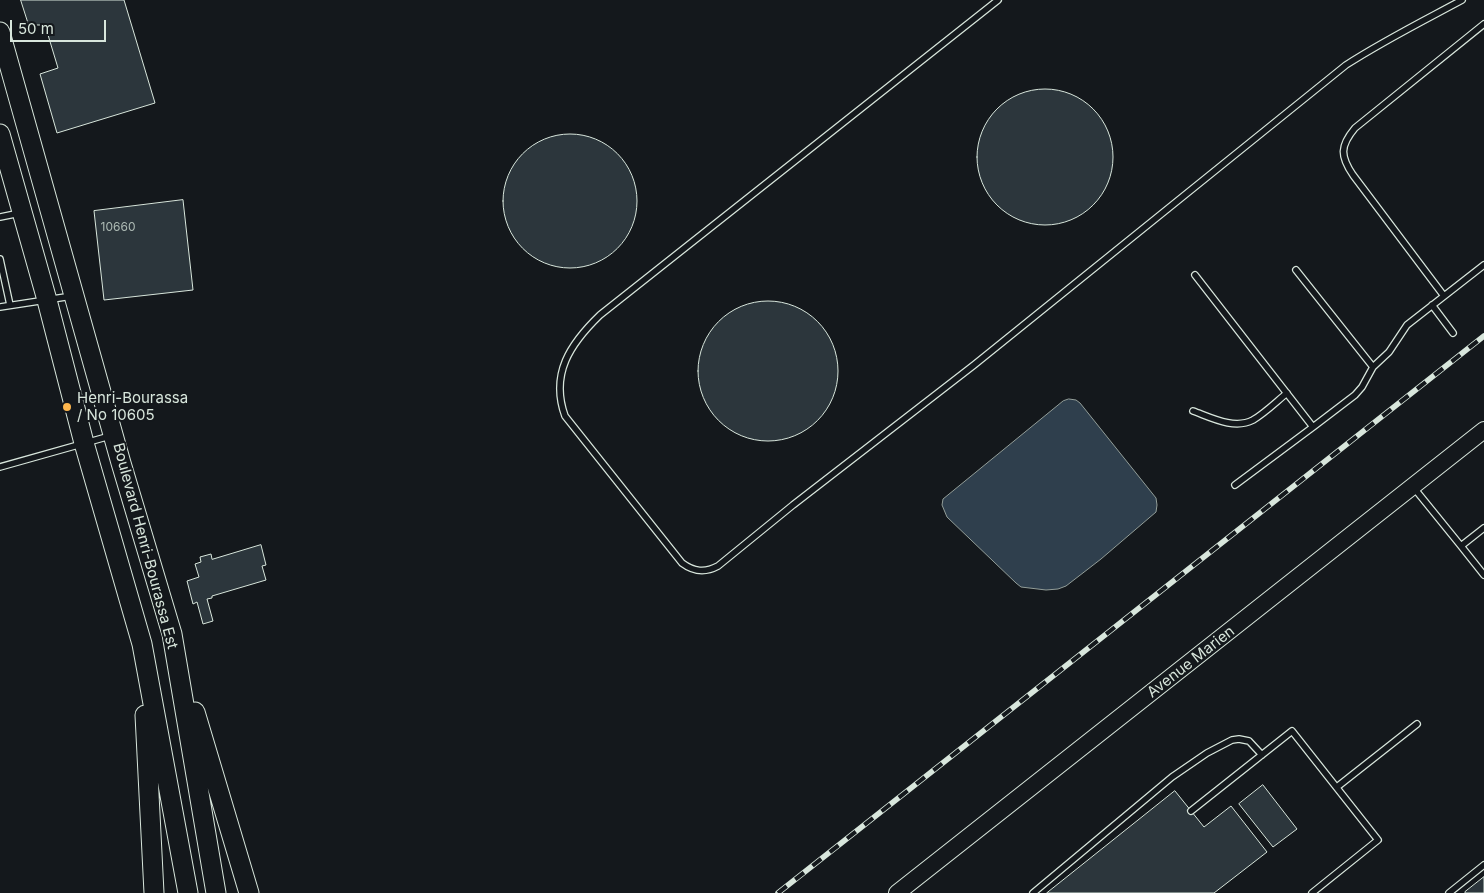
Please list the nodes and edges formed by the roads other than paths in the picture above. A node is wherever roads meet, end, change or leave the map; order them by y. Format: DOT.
graph roads {
  1 [pos="998,0"];
  2 [pos="1462,0"];
  3 [pos="1484,24"];
  4 [pos="0,32"];
  5 [pos="0,134"];
  6 [pos="22,212"];
  7 [pos="0,217"];
  8 [pos="0,259"];
  9 [pos="1484,265"];
  10 [pos="1296,270"];
  11 [pos="1195,275"];
  12 [pos="74,296"];
  13 [pos="1444,296"];
  14 [pos="47,300"];
  15 [pos="10,305"];
  16 [pos="1432,305"];
  17 [pos="0,307"];
  18 [pos="1454,332"];
  19 [pos="1373,367"];
  20 [pos="1287,393"];
  21 [pos="1193,411"];
  22 [pos="1313,427"];
  23 [pos="1484,430"];
  24 [pos="114,434"];
  25 [pos="84,443"];
  26 [pos="0,468"];
  27 [pos="1235,485"];
  28 [pos="1413,486"];
  29 [pos="1484,528"];
  30 [pos="1461,546"];
  31 [pos="1484,575"];
  32 [pos="172,634"];
  33 [pos="142,644"];
  34 [pos="1417,724"];
  35 [pos="1262,755"];
  36 [pos="1337,787"];
  37 [pos="1191,811"];
  38 [pos="1484,865"];
  39 [pos="154,893"];
  40 [pos="188,893"];
  41 [pos="216,893"];
  42 [pos="249,893"];
  43 [pos="897,893"];
  44 [pos="1033,893"];
  45 [pos="1312,893"];
  46 [pos="1449,893"];
  1 -- 2 [label="lane"];
  3 -- 13 [label="lane"];
  4 -- 12 [label="main road, Boulevard Henri-Bourassa Est"];
  5 -- 6 [label="main road, Boulevard Henri-Bourassa Est"];
  6 -- 7 [label="lane"];
  6 -- 14 [label="main road, Boulevard Henri-Bourassa Est"];
  8 -- 15 [label="lane"];
  9 -- 13 [label="lane"];
  10 -- 19 [label="lane"];
  11 -- 20 [label="lane"];
  12 -- 14 [label="lane"];
  12 -- 24 [label="main road, Boulevard Henri-Bourassa Est"];
  13 -- 16 [label="lane"];
  14 -- 15 [label="lane"];
  14 -- 25 [label="main road, Boulevard Henri-Bourassa Est"];
  15 -- 17 [label="lane"];
  16 -- 18 [label="lane"];
  16 -- 19 [label="lane"];
  19 -- 22 [label="lane"];
  20 -- 21 [label="lane"];
  20 -- 22 [label="lane"];
  22 -- 27 [label="lane"];
  23 -- 28 [label="street, Avenue Marien"];
  24 -- 25 [label="lane"];
  24 -- 32 [label="main road, Boulevard Henri-Bourassa Est"];
  25 -- 26 [label="lane"];
  25 -- 33 [label="main road, Boulevard Henri-Bourassa Est"];
  28 -- 30 [label="lane"];
  28 -- 43 [label="street, Avenue Marien"];
  29 -- 30 [label="lane"];
  30 -- 31 [label="lane"];
  32 -- 41 [label="main road, Boulevard Henri-Bourassa Est"];
  32 -- 42 [label="main road"];
  33 -- 39 [label="main road"];
  33 -- 40 [label="main road, Boulevard Henri-Bourassa Est"];
  34 -- 36 [label="lane"];
  35 -- 36 [label="lane"];
  35 -- 37 [label="lane"];
  35 -- 44 [label="lane"];
  36 -- 45 [label="lane"];
  38 -- 46 [label="lane"];
}
